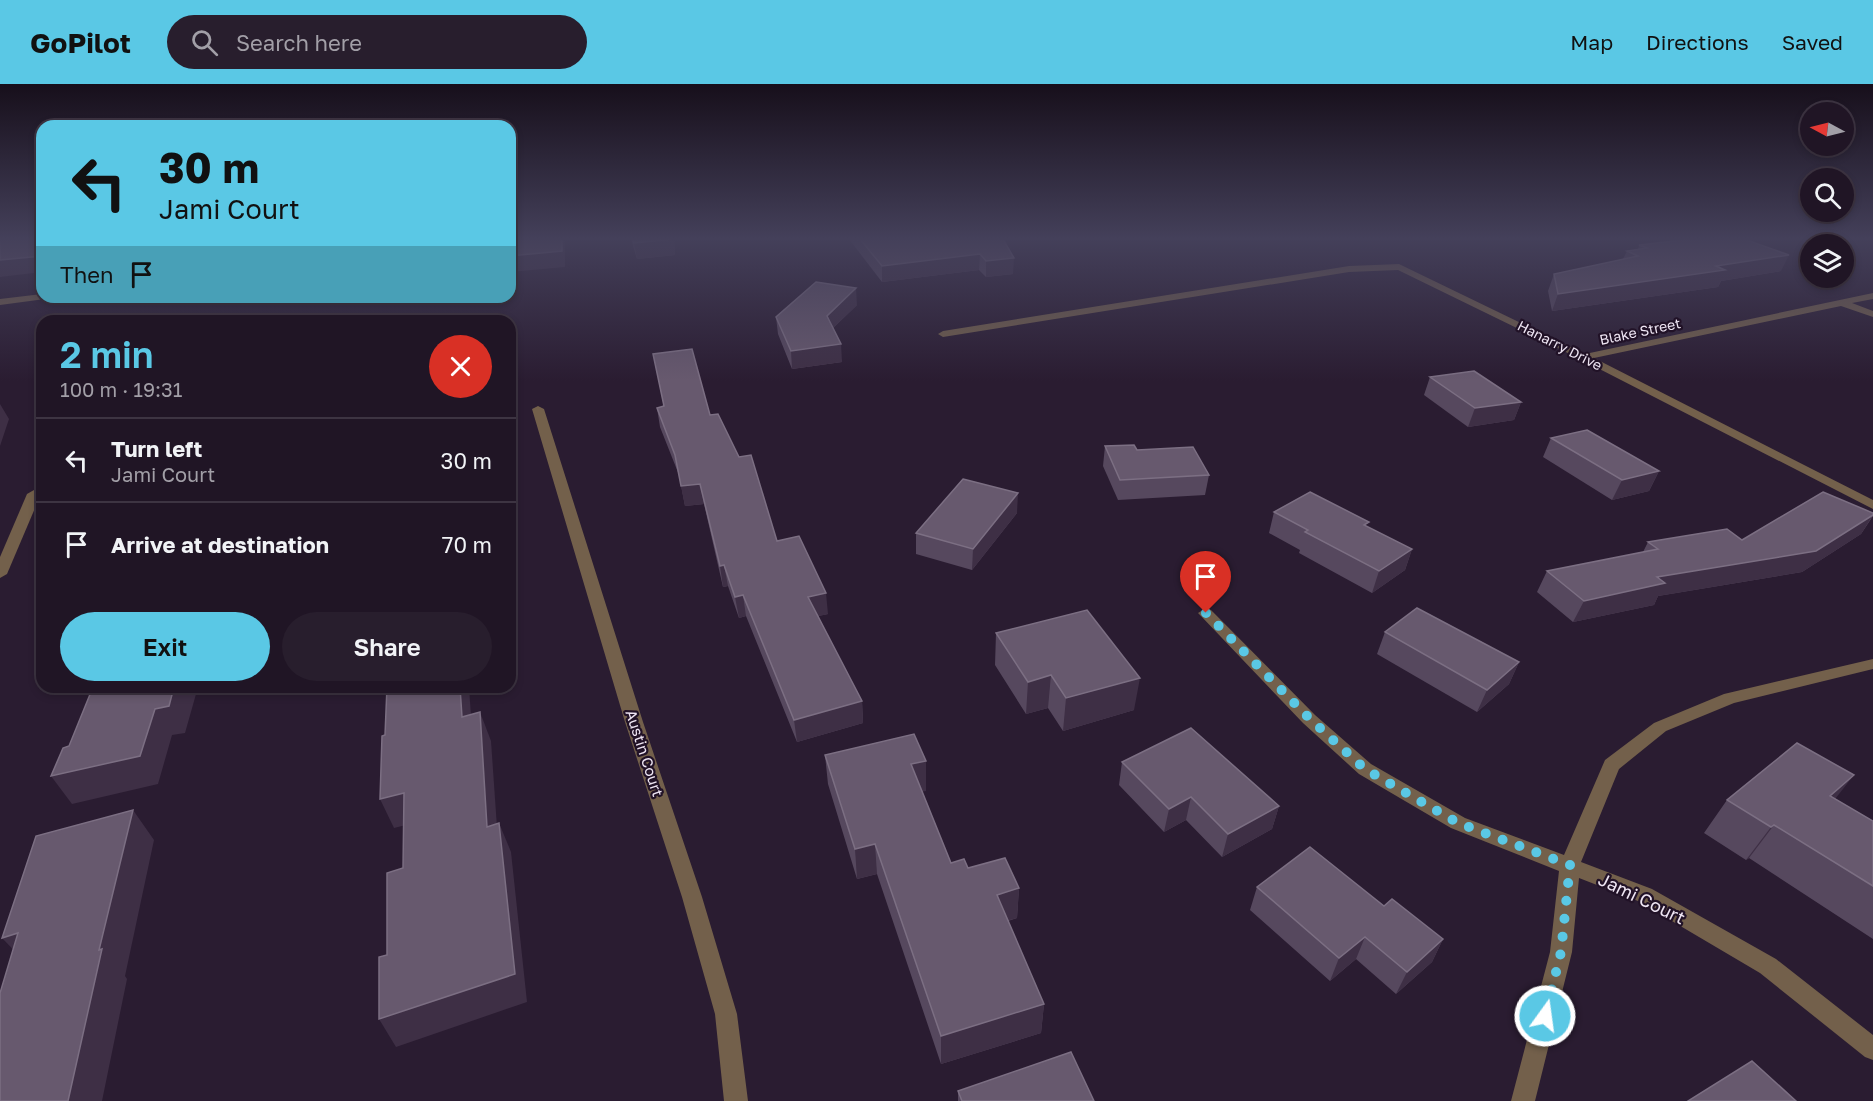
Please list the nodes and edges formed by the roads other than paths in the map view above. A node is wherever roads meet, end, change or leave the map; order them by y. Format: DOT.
graph roads {
  1 [pos="1240,286"];
  2 [pos="1439,286"];
  3 [pos="1873,296"];
  4 [pos="36,298"];
  5 [pos="0,302"];
  6 [pos="1842,303"];
  7 [pos="1873,314"];
  8 [pos="943,334"];
  9 [pos="1584,357"];
  10 [pos="538,409"];
  11 [pos="34,494"];
  12 [pos="1873,505"];
  13 [pos="0,574"];
  14 [pos="1206,613"];
  15 [pos="1873,664"];
  16 [pos="1570,865"];
  17 [pos="1873,1049"];
  18 [pos="736,1101"];
  19 [pos="1523,1101"];
  1 -- 8 [label="street, Hanarry Drive"];
  2 -- 9 [label="street, Hanarry Drive"];
  3 -- 6 [label="street, Blake Street"];
  4 -- 5 [label="street"];
  6 -- 7 [label="street"];
  6 -- 9 [label="street, Blake Street"];
  9 -- 12 [label="street, Hanarry Drive"];
  10 -- 18 [label="street, Austin Court"];
  11 -- 13 [label="street"];
  14 -- 16 [label="street, Jami Court"];
  15 -- 16 [label="street"];
  16 -- 17 [label="street, Jami Court"];
  16 -- 19 [label="street"];
}
